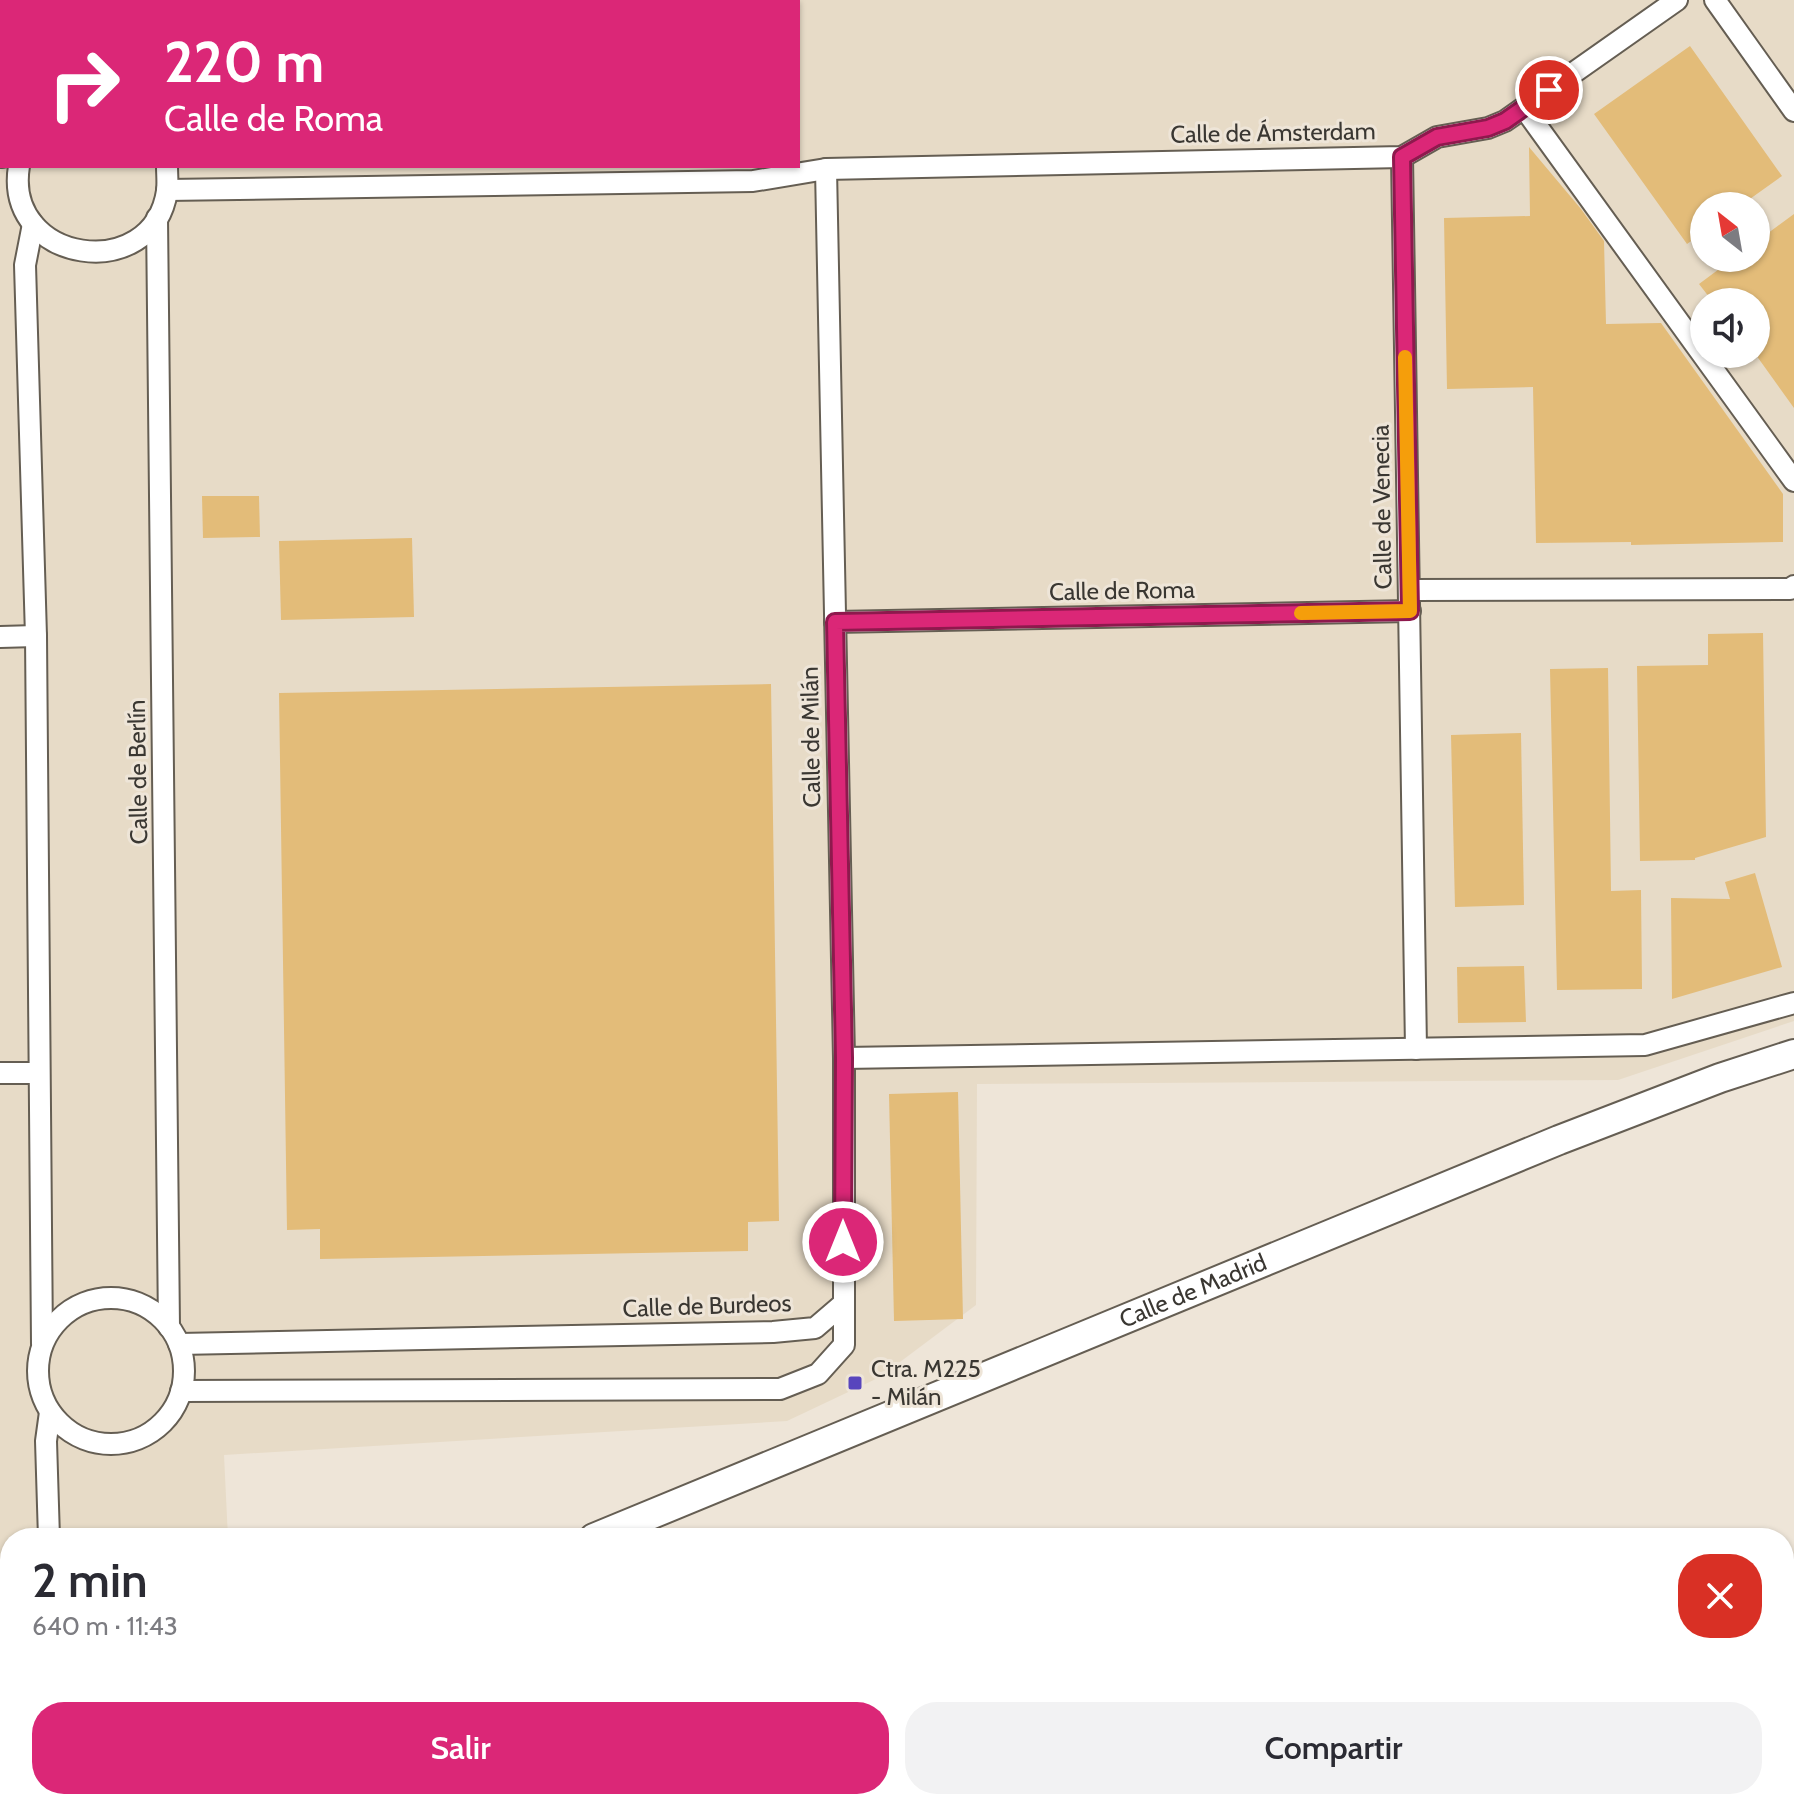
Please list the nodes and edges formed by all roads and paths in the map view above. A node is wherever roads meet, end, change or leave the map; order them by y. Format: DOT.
graph roads {
  1 [pos="1677,0"];
  2 [pos="1715,0"];
  3 [pos="1524,108"];
  4 [pos="1794,111"];
  5 [pos="1402,157"];
  6 [pos="800,163"];
  7 [pos="19,168"];
  8 [pos="167,168"];
  9 [pos="826,169"];
  10 [pos="167,190"];
  11 [pos="10,196"];
  12 [pos="157,218"];
  13 [pos="33,224"];
  14 [pos="1794,481"];
  15 [pos="1794,586"];
  16 [pos="1410,590"];
  17 [pos="1410,611"];
  18 [pos="835,622"];
  19 [pos="36,636"];
  20 [pos="0,637"];
  21 [pos="1794,1003"];
  22 [pos="1416,1049"];
  23 [pos="1794,1054"];
  24 [pos="844,1058"];
  25 [pos="0,1073"];
  26 [pos="39,1073"];
  27 [pos="843,1304"];
  28 [pos="174,1335"];
  29 [pos="42,1344"];
  30 [pos="181,1391"];
  31 [pos="50,1412"];
  32 [pos="49,1528"];
  33 [pos="618,1528"];
  1 -- 3 [label="street, Calle de Ámsterdam"];
  2 -- 4 [label="street"];
  3 -- 5 [label="street, Calle de Ámsterdam"];
  3 -- 14 [label="street"];
  5 -- 9 [label="street, Calle de Ámsterdam"];
  5 -- 16 [label="street, Calle de Venecia"];
  6 -- 9 [label="street, Calle de Ámsterdam"];
  7 -- 11 [label="street"];
  8 -- 10 [label="street"];
  9 -- 10 [label="street, Calle de Ámsterdam"];
  9 -- 18 [label="street, Calle de Milán"];
  10 -- 12 [label="street"];
  11 -- 13 [label="street"];
  12 -- 13 [label="street"];
  12 -- 28 [label="street, Calle de Berlín"];
  13 -- 19 [label="street"];
  15 -- 16 [label="street"];
  16 -- 17 [label="street, Calle de Venecia"];
  17 -- 18 [label="street, Calle de Roma"];
  17 -- 22 [label="street, Calle de Venecia"];
  18 -- 24 [label="street, Calle de Milán"];
  19 -- 20 [label="street"];
  19 -- 26 [label="street"];
  21 -- 22 [label="street"];
  22 -- 24 [label="street"];
  23 -- 33 [label="street, Calle de Madrid"];
  24 -- 27 [label="street, Calle de Milán"];
  25 -- 26 [label="street"];
  26 -- 29 [label="street"];
  27 -- 28 [label="street, Calle de Burdeos"];
  27 -- 30 [label="street"];
  28 -- 29 [label="street"];
  28 -- 30 [label="street"];
  29 -- 31 [label="street"];
  30 -- 31 [label="street"];
  31 -- 32 [label="street"];
}
